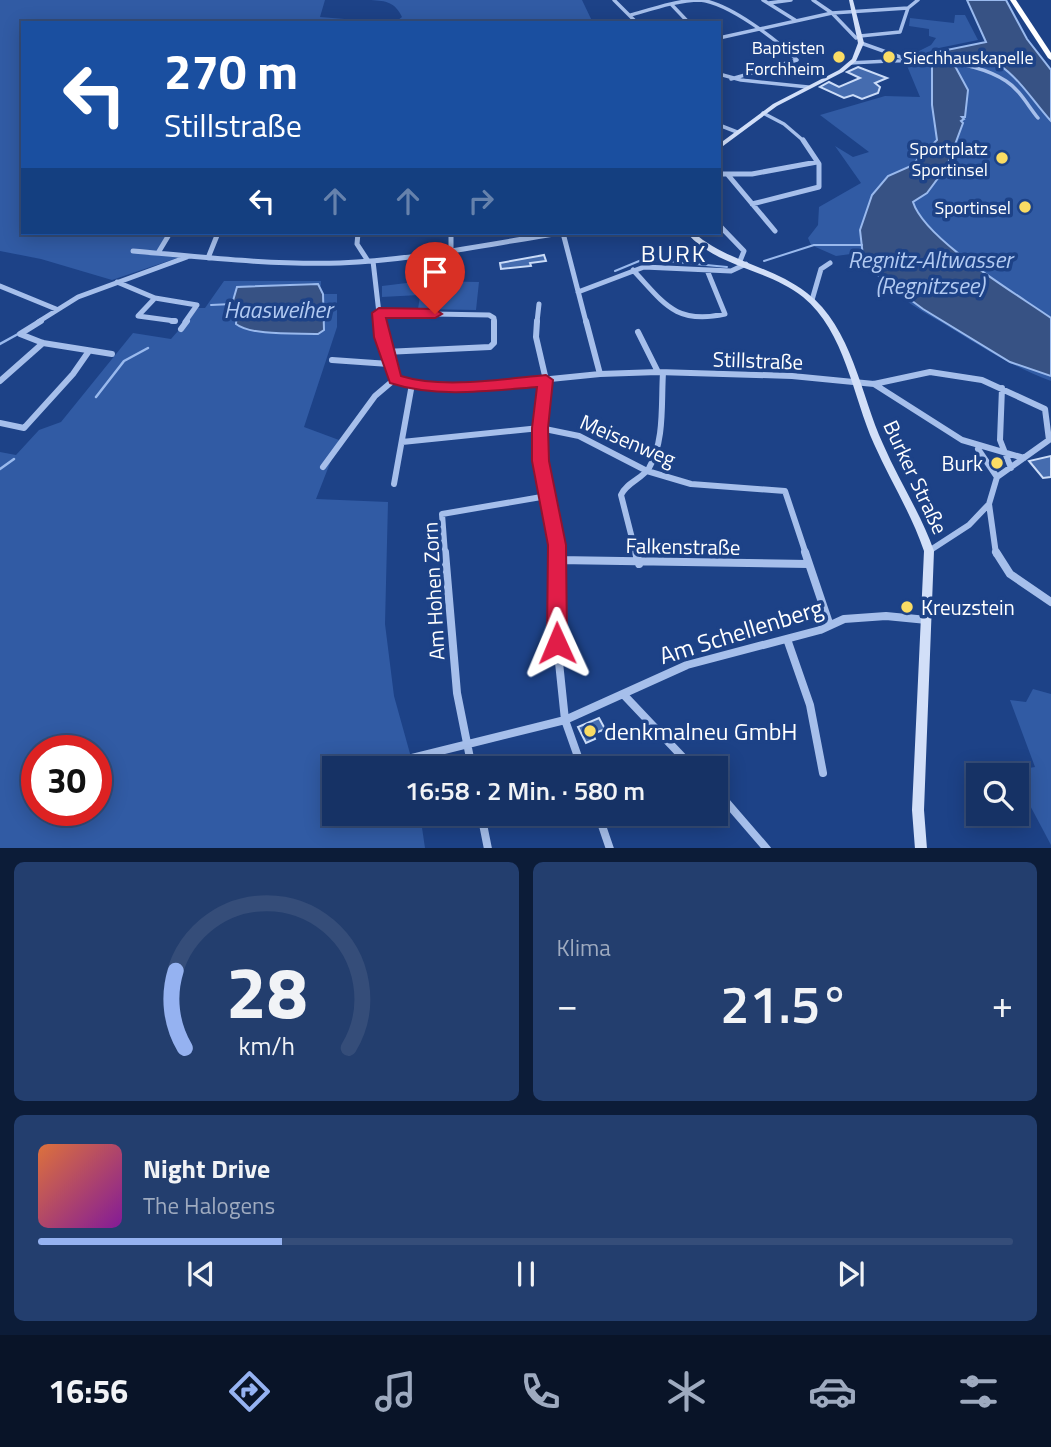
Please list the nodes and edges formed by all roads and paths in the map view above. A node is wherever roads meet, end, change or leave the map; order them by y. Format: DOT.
graph roads {
  1 [pos="614,0"];
  2 [pos="763,0"];
  3 [pos="791,0"];
  4 [pos="813,0"];
  5 [pos="851,0"];
  6 [pos="918,0"];
  7 [pos="1013,0"];
  8 [pos="1021,0"];
  9 [pos="679,1"];
  10 [pos="671,4"];
  11 [pos="769,4"];
  12 [pos="879,4"];
  13 [pos="908,8"];
  14 [pos="853,9"];
  15 [pos="883,9"];
  16 [pos="832,13"];
  17 [pos="631,16"];
  18 [pos="795,20"];
  19 [pos="635,21"];
  20 [pos="687,21"];
  21 [pos="757,28"];
  22 [pos="858,37"];
  23 [pos="721,39"];
  24 [pos="861,43"];
  25 [pos="1051,48"];
  26 [pos="1051,58"];
  27 [pos="904,59"];
  28 [pos="851,63"];
  29 [pos="721,75"];
  30 [pos="731,79"];
  31 [pos="808,87"];
  32 [pos="764,113"];
  33 [pos="1038,118"];
  34 [pos="721,126"];
  35 [pos="737,132"];
  36 [pos="721,145"];
  37 [pos="817,162"];
  38 [pos="721,174"];
  39 [pos="728,175"];
  40 [pos="752,204"];
  41 [pos="721,227"];
  42 [pos="775,232"];
  43 [pos="169,235"];
  44 [pos="217,235"];
  45 [pos="358,235"];
  46 [pos="451,235"];
  47 [pos="546,235"];
  48 [pos="563,235"];
  49 [pos="693,235"];
  50 [pos="450,247"];
  51 [pos="133,251"];
  52 [pos="158,253"];
  53 [pos="192,256"];
  54 [pos="208,258"];
  55 [pos="370,261"];
  56 [pos="743,263"];
  57 [pos="830,263"];
  58 [pos="633,270"];
  59 [pos="707,270"];
  60 [pos="117,282"];
  61 [pos="0,286"];
  62 [pos="578,292"];
  63 [pos="155,298"];
  64 [pos="812,300"];
  65 [pos="539,304"];
  66 [pos="56,309"];
  67 [pos="379,313"];
  68 [pos="175,321"];
  69 [pos="181,329"];
  70 [pos="638,332"];
  71 [pos="43,343"];
  72 [pos="89,351"];
  73 [pos="386,352"];
  74 [pos="112,354"];
  75 [pos="332,360"];
  76 [pos="389,364"];
  77 [pos="661,373"];
  78 [pos="600,374"];
  79 [pos="395,379"];
  80 [pos="546,380"];
  81 [pos="0,381"];
  82 [pos="857,381"];
  83 [pos="412,384"];
  84 [pos="874,384"];
  85 [pos="1002,388"];
  86 [pos="0,423"];
  87 [pos="540,428"];
  88 [pos="402,442"];
  89 [pos="978,449"];
  90 [pos="1001,455"];
  91 [pos="1021,460"];
  92 [pos="323,467"];
  93 [pos="1011,468"];
  94 [pos="647,471"];
  95 [pos="997,477"];
  96 [pos="394,484"];
  97 [pos="547,496"];
  98 [pos="989,504"];
  99 [pos="929,551"];
  100 [pos="558,560"];
  101 [pos="639,564"];
  102 [pos="808,564"];
  103 [pos="1051,602"];
  104 [pos="927,621"];
  105 [pos="828,623"];
  106 [pos="787,639"];
  107 [pos="623,694"];
  108 [pos="565,720"];
  109 [pos="467,745"];
  110 [pos="420,756"];
  111 [pos="469,756"];
  112 [pos="578,756"];
  113 [pos="682,756"];
  114 [pos="823,773"];
  115 [pos="728,804"];
  116 [pos="483,826"];
  117 [pos="602,826"];
  118 [pos="488,848"];
  119 [pos="610,848"];
  120 [pos="766,848"];
  121 [pos="921,848"];
  1 -- 17 [label="street"];
  2 -- 11 [label="street"];
  3 -- 11 [label="street"];
  4 -- 16 [label="street"];
  5 -- 14 [label="main road"];
  6 -- 13 [label="street"];
  7 -- 26 [label="highway"];
  8 -- 25 [label="highway"];
  9 -- 10 [label="street"];
  9 -- 21 [label="street"];
  10 -- 17 [label="street"];
  10 -- 20 [label="street"];
  11 -- 18 [label="street"];
  12 -- 15 [label="street"];
  13 -- 15 [label="street"];
  13 -- 22 [label="street"];
  14 -- 15 [label="street"];
  14 -- 16 [label="street"];
  14 -- 22 [label="main road"];
  16 -- 18 [label="street"];
  16 -- 22 [label="street"];
  17 -- 19 [label="street"];
  18 -- 21 [label="street"];
  21 -- 23 [label="street"];
  21 -- 30 [label="street"];
  22 -- 24 [label="main road"];
  24 -- 27 [label="street"];
  24 -- 28 [label="main road"];
  27 -- 28 [label="street"];
  27 -- 33 [label="street"];
  28 -- 31 [label="main road"];
  29 -- 30 [label="street"];
  30 -- 31 [label="street"];
  31 -- 32 [label="main road"];
  32 -- 35 [label="main road"];
  32 -- 37 [label="street"];
  34 -- 35 [label="street"];
  35 -- 36 [label="main road"];
  37 -- 39 [label="street"];
  37 -- 40 [label="street"];
  38 -- 39 [label="street"];
  39 -- 40 [label="street"];
  40 -- 42 [label="street"];
  41 -- 56 [label="street"];
  43 -- 52 [label="street"];
  44 -- 54 [label="street"];
  45 -- 55 [label="street"];
  46 -- 50 [label="street"];
  47 -- 50 [label="street"];
  48 -- 62 [label="street"];
  49 -- 56 [label="main road, Burker Straße"];
  50 -- 55 [label="street"];
  51 -- 52 [label="street"];
  52 -- 53 [label="street"];
  53 -- 54 [label="street"];
  53 -- 60 [label="street"];
  54 -- 55 [label="street"];
  55 -- 67 [label="street"];
  56 -- 59 [label="street"];
  56 -- 64 [label="main road, Burker Straße"];
  57 -- 64 [label="street"];
  58 -- 59 [label="street"];
  58 -- 59 [label="street"];
  58 -- 62 [label="street"];
  60 -- 63 [label="street"];
  60 -- 66 [label="street"];
  61 -- 66 [label="street"];
  62 -- 78 [label="street"];
  63 -- 68 [label="street"];
  63 -- 69 [label="street"];
  64 -- 82 [label="main road, Burker Straße"];
  65 -- 80 [label="street"];
  66 -- 71 [label="street"];
  67 -- 73 [label="street"];
  67 -- 73 [label="street"];
  70 -- 77 [label="street"];
  71 -- 72 [label="street"];
  71 -- 81 [label="street"];
  72 -- 74 [label="street"];
  72 -- 86 [label="street"];
  73 -- 76 [label="street"];
  75 -- 76 [label="street"];
  76 -- 79 [label="street"];
  77 -- 78 [label="street, Stillstraße"];
  77 -- 82 [label="street, Stillstraße"];
  77 -- 94 [label="street"];
  78 -- 80 [label="street, Stillstraße"];
  79 -- 83 [label="street, Stillstraße"];
  79 -- 92 [label="street"];
  80 -- 83 [label="street, Stillstraße"];
  80 -- 87 [label="street"];
  82 -- 84 [label="street, Stillstraße"];
  82 -- 99 [label="main road, Burker Straße"];
  83 -- 88 [label="street"];
  84 -- 85 [label="street"];
  84 -- 89 [label="street"];
  85 -- 90 [label="street"];
  85 -- 91 [label="street"];
  87 -- 88 [label="street, Meisenweg"];
  87 -- 94 [label="street, Meisenweg"];
  87 -- 97 [label="street"];
  88 -- 96 [label="street"];
  89 -- 90 [label="street"];
  89 -- 95 [label="street"];
  90 -- 91 [label="street"];
  90 -- 93 [label="street"];
  91 -- 93 [label="street"];
  93 -- 95 [label="street"];
  94 -- 101 [label="street"];
  94 -- 102 [label="street, Meisenweg"];
  95 -- 98 [label="street"];
  97 -- 100 [label="street"];
  97 -- 109 [label="street, Am Hohen Zorn"];
  98 -- 99 [label="street"];
  98 -- 103 [label="street"];
  99 -- 104 [label="main road, Burker Straße"];
  100 -- 101 [label="street, Falkenstraße"];
  100 -- 108 [label="street"];
  101 -- 102 [label="street, Falkenstraße"];
  102 -- 105 [label="street, Meisenweg"];
  104 -- 105 [label="street, Am Schellenberg"];
  104 -- 121 [label="main road, Burker Straße"];
  105 -- 106 [label="street, Am Schellenberg"];
  106 -- 107 [label="street, Am Schellenberg"];
  106 -- 114 [label="street"];
  107 -- 108 [label="street, Am Schellenberg"];
  107 -- 113 [label="street"];
  108 -- 109 [label="street, Am Schellenberg"];
  108 -- 112 [label="street"];
  109 -- 110 [label="street, Am Schellenberg"];
  109 -- 111 [label="street, Am Hohen Zorn"];
  115 -- 120 [label="street"];
  116 -- 118 [label="street"];
  117 -- 119 [label="street"];
}
